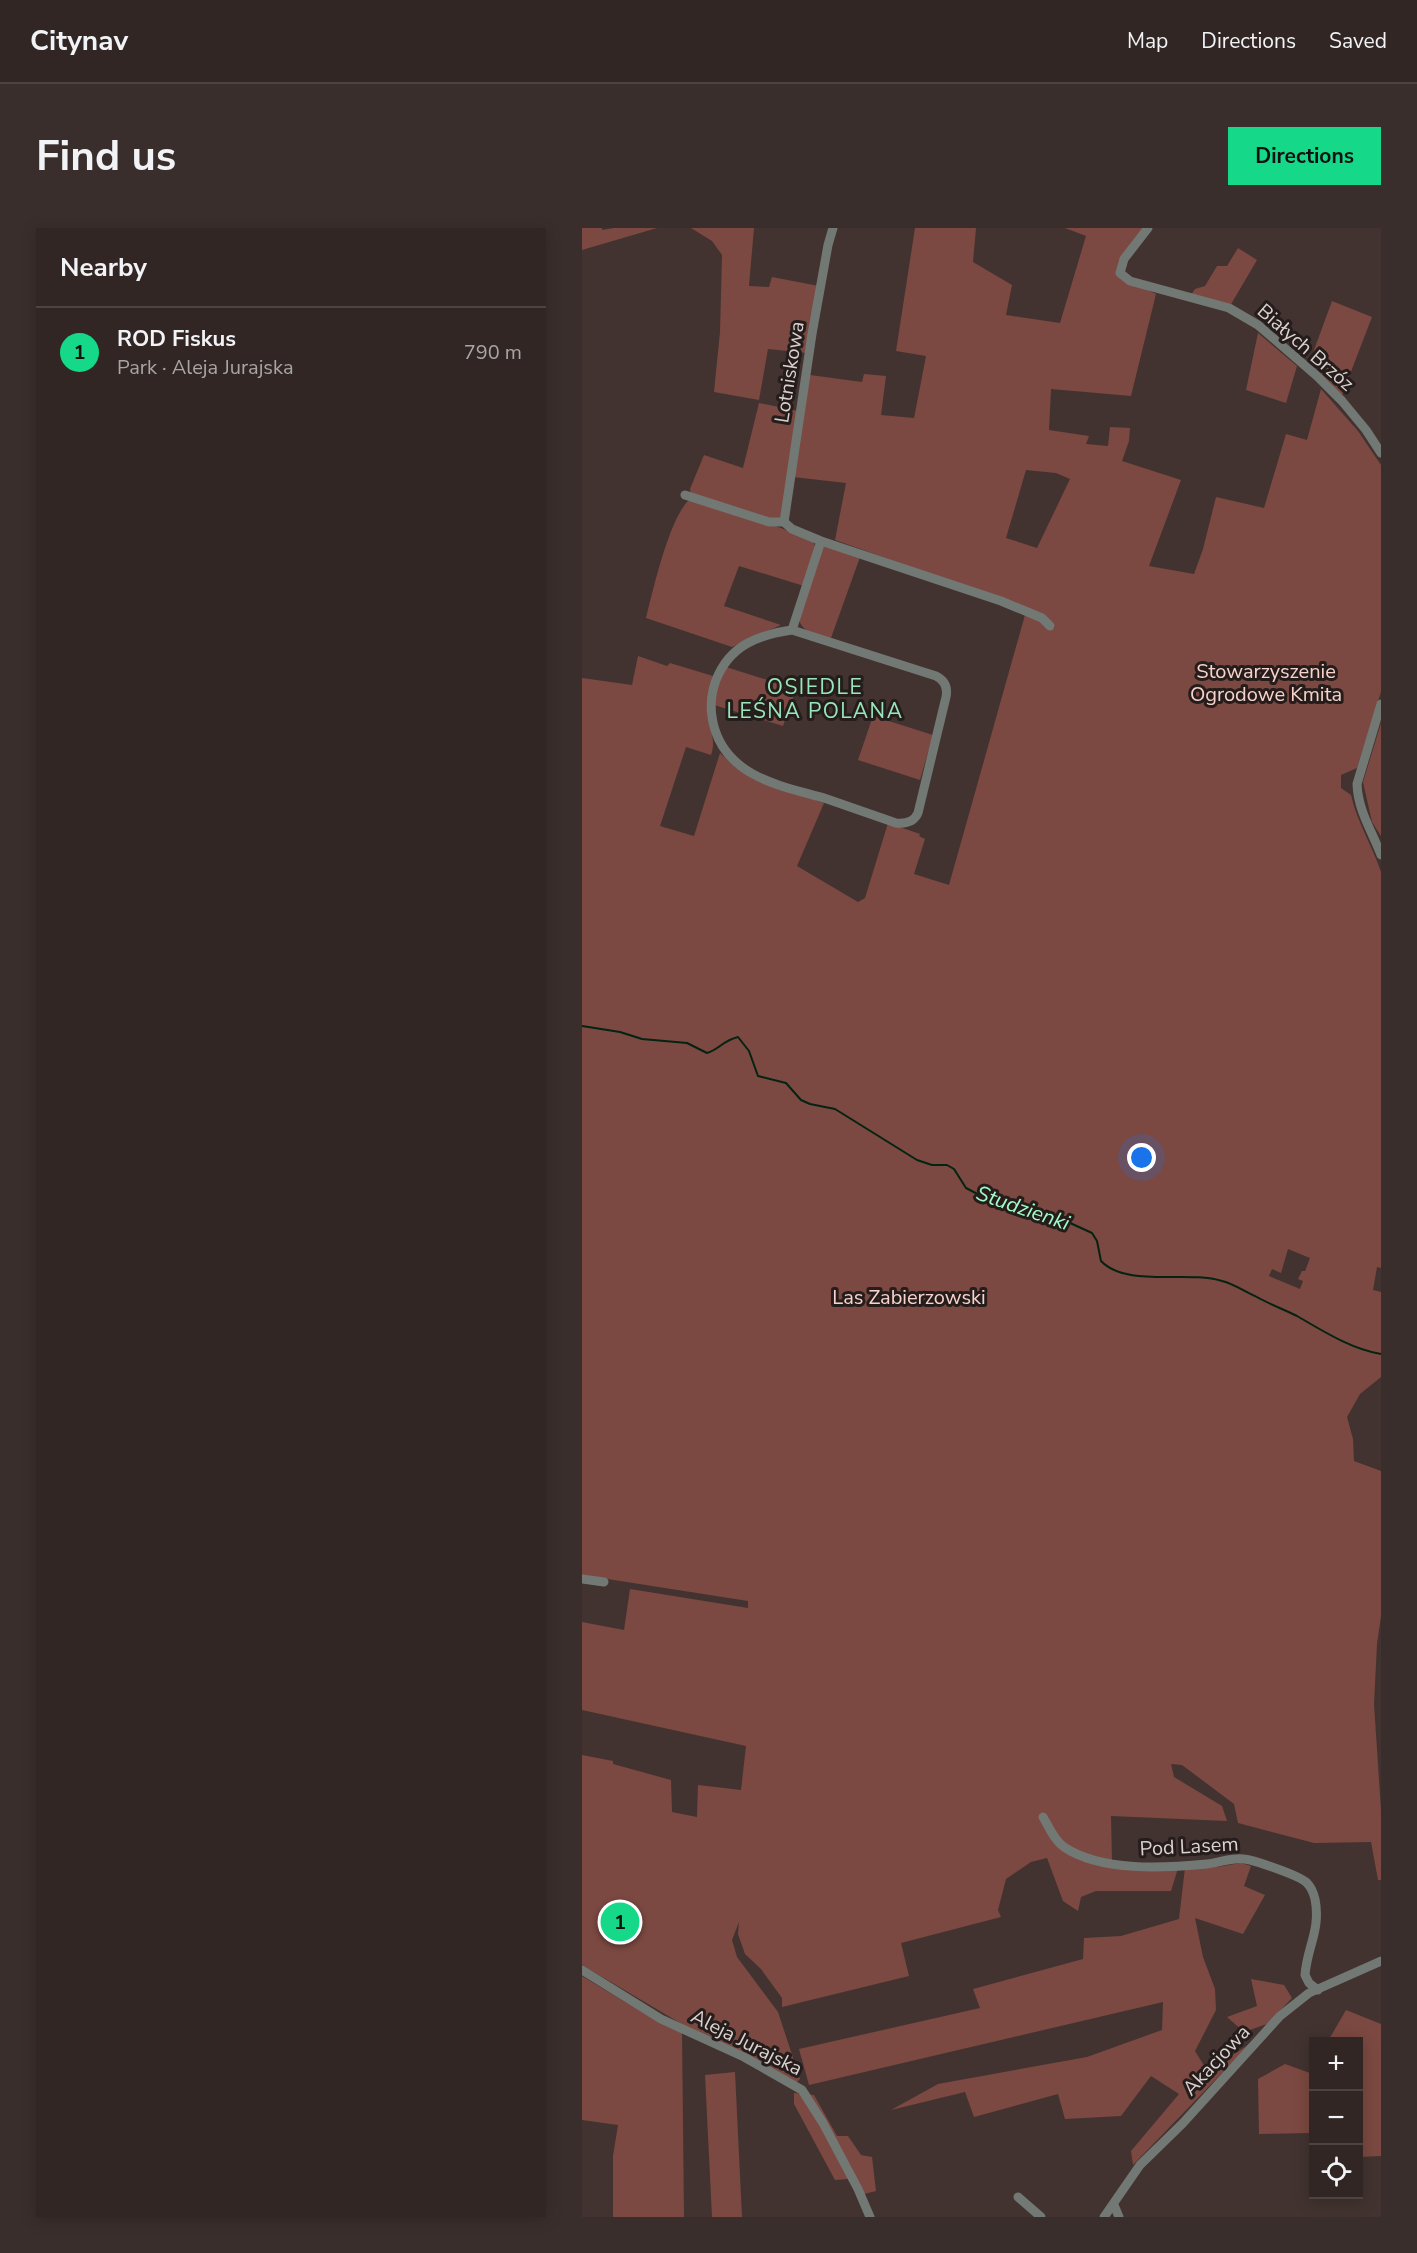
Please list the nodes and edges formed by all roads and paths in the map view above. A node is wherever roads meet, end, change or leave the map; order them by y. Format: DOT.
graph roads {
  1 [pos="833,228"];
  2 [pos="1148,228"];
  3 [pos="1381,453"];
  4 [pos="685,495"];
  5 [pos="784,522"];
  6 [pos="821,541"];
  7 [pos="1050,626"];
  8 [pos="792,630"];
  9 [pos="1381,704"];
  10 [pos="1381,855"];
  11 [pos="582,1579"];
  12 [pos="604,1582"];
  13 [pos="1043,1817"];
  14 [pos="1381,1961"];
  15 [pos="582,1970"];
  16 [pos="1318,1990"];
  17 [pos="1018,2198"];
  18 [pos="1114,2205"];
  19 [pos="870,2217"];
  20 [pos="1041,2217"];
  21 [pos="1104,2217"];
  22 [pos="1119,2217"];
  1 -- 5 [label="street, Lotniskowa"];
  2 -- 3 [label="street, Białych Brzóz"];
  4 -- 5 [label="street"];
  5 -- 6 [label="street"];
  6 -- 7 [label="street"];
  6 -- 8 [label="street"];
  8 -- 8 [label="street"];
  9 -- 10 [label="street"];
  11 -- 12 [label="street"];
  13 -- 16 [label="street, Pod Lasem"];
  14 -- 16 [label="street, Akacjowa"];
  15 -- 19 [label="street, Aleja Jurajska"];
  16 -- 18 [label="street, Akacjowa"];
  17 -- 20 [label="street"];
  18 -- 21 [label="street, Akacjowa"];
  18 -- 22 [label="street"];
}
